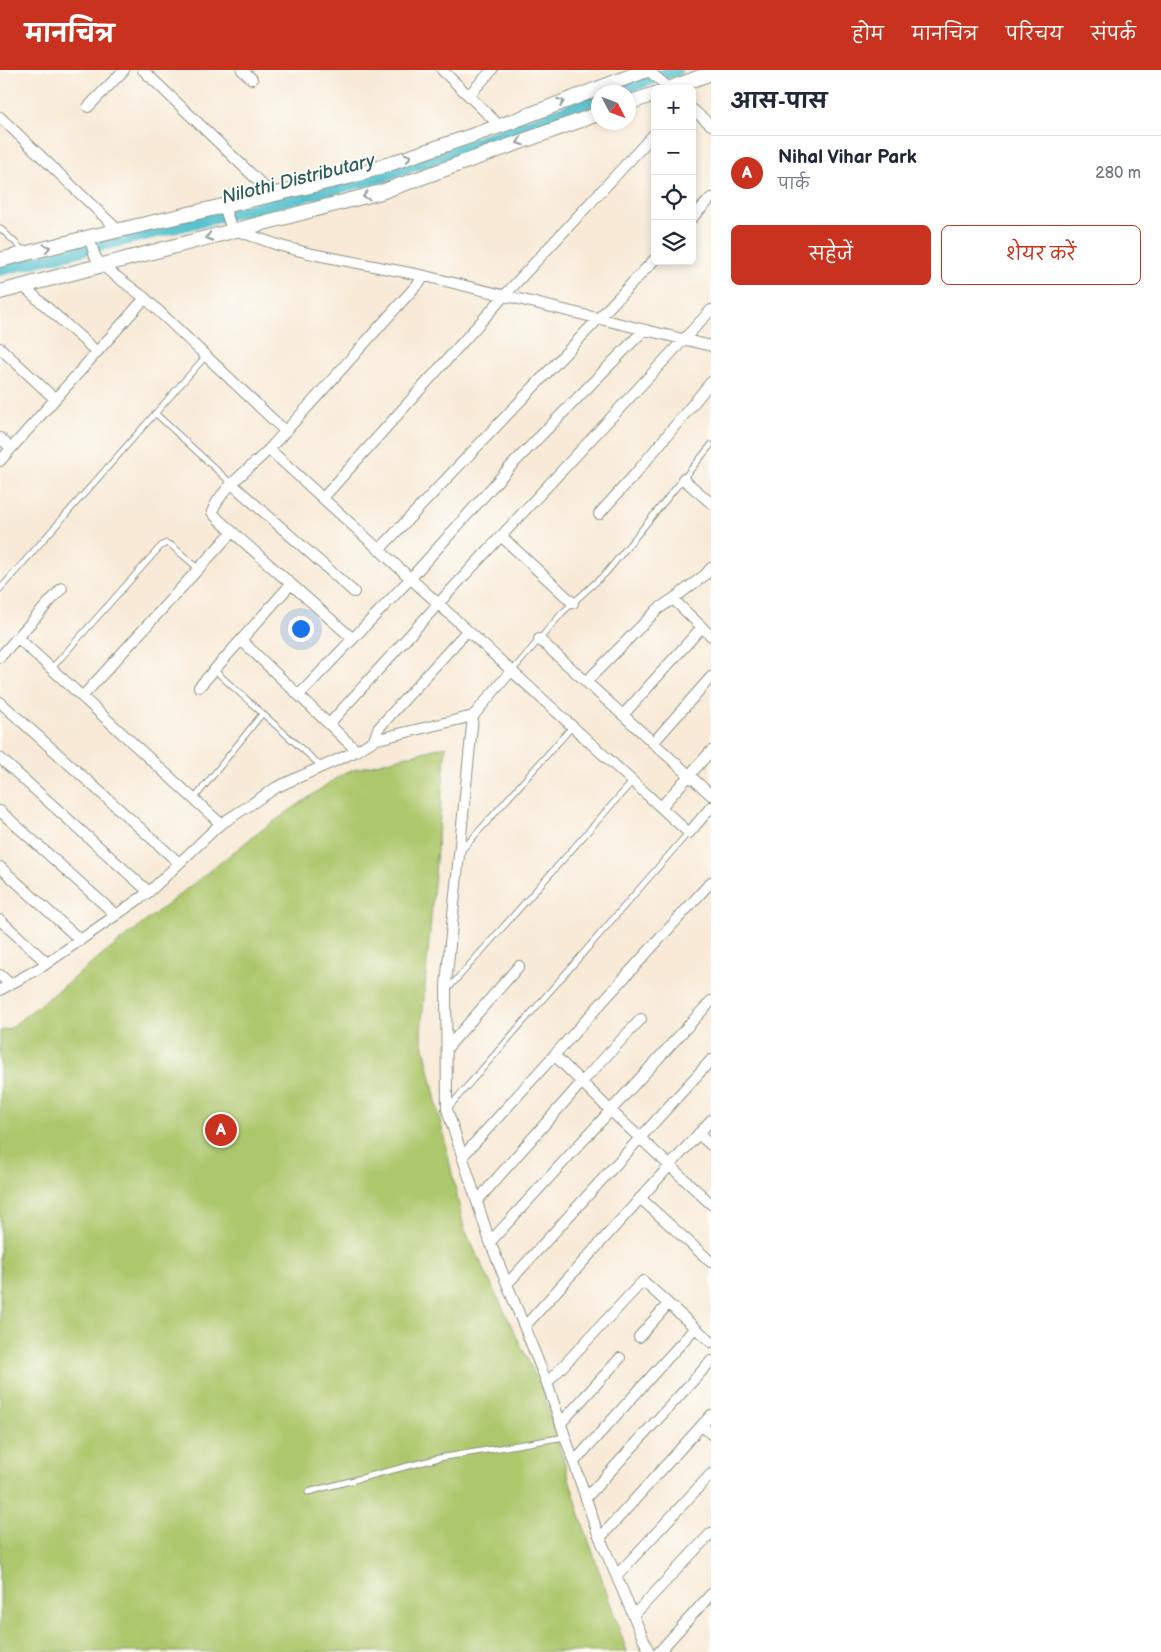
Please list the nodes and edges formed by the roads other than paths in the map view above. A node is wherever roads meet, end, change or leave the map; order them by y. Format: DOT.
graph roads {
  1 [pos="124,70"];
  2 [pos="142,70"];
  3 [pos="242,70"];
  4 [pos="442,70"];
  5 [pos="492,70"];
  6 [pos="649,71"];
  7 [pos="711,74"];
  8 [pos="252,79"];
  9 [pos="662,85"];
  10 [pos="675,85"];
  11 [pos="651,94"];
  12 [pos="469,95"];
  13 [pos="636,100"];
  14 [pos="88,107"];
  15 [pos="696,112"];
  16 [pos="0,117"];
  17 [pos="591,117"];
  18 [pos="711,125"];
  19 [pos="500,126"];
  20 [pos="651,138"];
  21 [pos="273,195"];
  22 [pos="711,198"];
  23 [pos="225,209"];
  24 [pos="696,214"];
  25 [pos="233,227"];
  26 [pos="0,228"];
  27 [pos="119,231"];
  28 [pos="90,240"];
  29 [pos="26,253"];
  30 [pos="0,260"];
  31 [pos="98,260"];
  32 [pos="651,263"];
  33 [pos="425,276"];
  34 [pos="23,286"];
  35 [pos="0,292"];
  36 [pos="504,296"];
  37 [pos="145,298"];
  38 [pos="711,310"];
  39 [pos="599,319"];
  40 [pos="644,330"];
  41 [pos="684,340"];
  42 [pos="711,346"];
  43 [pos="0,348"];
  44 [pos="97,352"];
  45 [pos="206,356"];
  46 [pos="711,382"];
  47 [pos="55,399"];
  48 [pos="155,413"];
  49 [pos="285,431"];
  50 [pos="0,438"];
  51 [pos="711,445"];
  52 [pos="12,448"];
  53 [pos="269,449"];
  54 [pos="0,461"];
  55 [pos="683,479"];
  56 [pos="232,484"];
  57 [pos="323,498"];
  58 [pos="711,503"];
  59 [pos="598,514"];
  60 [pos="232,532"];
  61 [pos="501,536"];
  62 [pos="379,550"];
  63 [pos="199,569"];
  64 [pos="709,574"];
  65 [pos="410,579"];
  66 [pos="291,584"];
  67 [pos="62,588"];
  68 [pos="0,589"];
  69 [pos="354,592"];
  70 [pos="673,599"];
  71 [pos="573,603"];
  72 [pos="438,604"];
  73 [pos="702,628"];
  74 [pos="467,631"];
  75 [pos="711,636"];
  76 [pos="18,638"];
  77 [pos="352,639"];
  78 [pos="539,639"];
  79 [pos="241,640"];
  80 [pos="0,658"];
  81 [pos="52,669"];
  82 [pos="214,670"];
  83 [pos="511,671"];
  84 [pos="711,677"];
  85 [pos="586,682"];
  86 [pos="199,687"];
  87 [pos="299,695"];
  88 [pos="82,697"];
  89 [pos="0,702"];
  90 [pos="262,714"];
  91 [pos="623,715"];
  92 [pos="472,716"];
  93 [pos="329,724"];
  94 [pos="572,727"];
  95 [pos="374,740"];
  96 [pos="653,742"];
  97 [pos="711,750"];
  98 [pos="357,751"];
  99 [pos="0,758"];
  100 [pos="321,767"];
  101 [pos="690,775"];
  102 [pos="632,781"];
  103 [pos="711,795"];
  104 [pos="194,799"];
  105 [pos="661,807"];
  106 [pos="711,807"];
  107 [pos="0,811"];
  108 [pos="221,824"];
  109 [pos="689,833"];
  110 [pos="459,852"];
  111 [pos="179,863"];
  112 [pos="0,867"];
  113 [pos="711,882"];
  114 [pos="149,892"];
  115 [pos="116,915"];
  116 [pos="0,920"];
  117 [pos="80,940"];
  118 [pos="47,963"];
  119 [pos="519,966"];
  120 [pos="0,975"];
  121 [pos="10,984"];
  122 [pos="0,990"];
  123 [pos="446,990"];
  124 [pos="711,1001"];
  125 [pos="641,1019"];
  126 [pos="447,1048"];
  127 [pos="554,1055"];
  128 [pos="711,1060"];
  129 [pos="582,1082"];
  130 [pos="447,1109"];
  131 [pos="611,1111"];
  132 [pos="711,1120"];
  133 [pos="698,1134"];
  134 [pos="641,1139"];
  135 [pos="711,1145"];
  136 [pos="462,1157"];
  137 [pos="670,1166"];
  138 [pos="640,1198"];
  139 [pos="476,1201"];
  140 [pos="711,1204"];
  141 [pos="490,1242"];
  142 [pos="711,1262"];
  143 [pos="507,1284"];
  144 [pos="668,1304"];
  145 [pos="524,1326"];
  146 [pos="695,1328"];
  147 [pos="639,1337"];
  148 [pos="711,1342"];
  149 [pos="620,1358"];
  150 [pos="711,1361"];
  151 [pos="547,1382"];
  152 [pos="711,1415"];
  153 [pos="561,1423"];
  154 [pos="702,1425"];
  155 [pos="711,1434"];
  156 [pos="566,1437"];
  157 [pos="574,1462"];
  158 [pos="711,1474"];
  159 [pos="308,1492"];
  160 [pos="586,1498"];
  161 [pos="711,1533"];
  162 [pos="601,1537"];
  163 [pos="617,1575"];
  164 [pos="711,1594"];
  165 [pos="634,1615"];
  166 [pos="649,1652"];
  167 [pos="659,1652"];
  1 -- 14 [label="street"];
  2 -- 21 [label="street"];
  3 -- 8 [label="street"];
  4 -- 12 [label="street"];
  5 -- 12 [label="street"];
  6 -- 9 [label="street"];
  19 -- 6 [label="street, one-way"];
  7 -- 10 [label="street"];
  11 -- 13 [label="street"];
  12 -- 19 [label="street"];
  15 -- 18 [label="street"];
  16 -- 27 [label="street"];
  17 -- 25 [label="street, one-way"];
  21 -- 19 [label="street, one-way"];
  20 -- 36 [label="street"];
  21 -- 23 [label="street"];
  22 -- 24 [label="street"];
  23 -- 25 [label="street"];
  23 -- 27 [label="street"];
  25 -- 31 [label="street, one-way"];
  25 -- 33 [label="street"];
  26 -- 29 [label="lane"];
  27 -- 28 [label="street"];
  29 -- 28 [label="street, one-way"];
  28 -- 31 [label="street"];
  29 -- 30 [label="street"];
  31 -- 34 [label="street"];
  31 -- 37 [label="street"];
  32 -- 39 [label="street"];
  33 -- 36 [label="street"];
  33 -- 49 [label="street"];
  34 -- 35 [label="street"];
  34 -- 44 [label="street"];
  36 -- 39 [label="street"];
  36 -- 57 [label="street"];
  37 -- 44 [label="street"];
  37 -- 45 [label="street"];
  38 -- 41 [label="street"];
  39 -- 40 [label="street"];
  39 -- 62 [label="street"];
  40 -- 41 [label="street"];
  40 -- 65 [label="street"];
  41 -- 42 [label="street"];
  41 -- 61 [label="street"];
  43 -- 47 [label="street"];
  44 -- 47 [label="street"];
  45 -- 48 [label="lane"];
  45 -- 49 [label="street"];
  46 -- 59 [label="street"];
  47 -- 52 [label="street"];
  48 -- 56 [label="lane"];
  48 -- 68 [label="lane"];
  49 -- 53 [label="street"];
  50 -- 52 [label="street"];
  51 -- 55 [label="lane"];
  52 -- 54 [label="street"];
  53 -- 56 [label="street"];
  53 -- 57 [label="street"];
  55 -- 58 [label="street"];
  55 -- 71 [label="lane"];
  56 -- 60 [label="street"];
  56 -- 69 [label="street"];
  57 -- 62 [label="street"];
  60 -- 63 [label="street"];
  60 -- 66 [label="street"];
  61 -- 71 [label="street"];
  61 -- 72 [label="street"];
  62 -- 65 [label="street"];
  63 -- 81 [label="lane"];
  63 -- 88 [label="street"];
  64 -- 70 [label="street"];
  65 -- 72 [label="street"];
  65 -- 77 [label="street"];
  66 -- 77 [label="street"];
  66 -- 79 [label="street"];
  67 -- 76 [label="street"];
  70 -- 73 [label="street"];
  70 -- 85 [label="street"];
  71 -- 78 [label="lane"];
  72 -- 74 [label="street"];
  72 -- 93 [label="street"];
  73 -- 75 [label="street"];
  73 -- 91 [label="street"];
  74 -- 83 [label="street"];
  74 -- 95 [label="street"];
  76 -- 80 [label="street"];
  76 -- 81 [label="street"];
  77 -- 87 [label="street"];
  78 -- 83 [label="lane"];
  78 -- 85 [label="street"];
  79 -- 82 [label="street"];
  79 -- 87 [label="street"];
  81 -- 88 [label="street"];
  82 -- 86 [label="street"];
  82 -- 90 [label="lane"];
  83 -- 92 [label="street"];
  83 -- 94 [label="street"];
  84 -- 96 [label="street"];
  85 -- 91 [label="street"];
  87 -- 93 [label="street"];
  88 -- 104 [label="street"];
  89 -- 111 [label="street"];
  90 -- 100 [label="lane"];
  90 -- 104 [label="lane"];
  91 -- 96 [label="street"];
  92 -- 95 [label="street"];
  92 -- 110 [label="street"];
  93 -- 98 [label="street"];
  94 -- 102 [label="street"];
  94 -- 110 [label="lane"];
  95 -- 98 [label="street"];
  96 -- 101 [label="street"];
  97 -- 101 [label="street"];
  98 -- 100 [label="street"];
  99 -- 114 [label="street"];
  100 -- 108 [label="street"];
  101 -- 103 [label="street"];
  101 -- 105 [label="street"];
  102 -- 105 [label="street"];
  102 -- 123 [label="lane"];
  104 -- 108 [label="street"];
  105 -- 109 [label="street"];
  106 -- 109 [label="street"];
  107 -- 115 [label="street"];
  108 -- 111 [label="street"];
  109 -- 130 [label="lane"];
  110 -- 123 [label="street"];
  111 -- 114 [label="street"];
  112 -- 117 [label="street"];
  113 -- 127 [label="street"];
  114 -- 115 [label="street"];
  115 -- 117 [label="street"];
  116 -- 118 [label="street"];
  117 -- 118 [label="street"];
  118 -- 121 [label="street"];
  119 -- 126 [label="street"];
  120 -- 121 [label="street"];
  121 -- 122 [label="street"];
  123 -- 126 [label="street"];
  124 -- 131 [label="street"];
  125 -- 129 [label="street"];
  126 -- 130 [label="street"];
  127 -- 129 [label="street"];
  127 -- 136 [label="street"];
  128 -- 134 [label="street"];
  129 -- 131 [label="street"];
  129 -- 139 [label="street"];
  130 -- 136 [label="street"];
  131 -- 134 [label="street"];
  131 -- 141 [label="street"];
  132 -- 133 [label="street"];
  133 -- 135 [label="street"];
  133 -- 137 [label="street"];
  134 -- 137 [label="street"];
  134 -- 143 [label="street"];
  136 -- 139 [label="street"];
  137 -- 138 [label="street"];
  137 -- 140 [label="street"];
  138 -- 142 [label="street"];
  138 -- 145 [label="street"];
  139 -- 141 [label="street"];
  141 -- 143 [label="street"];
  143 -- 145 [label="street"];
  144 -- 146 [label="street"];
  144 -- 147 [label="street"];
  144 -- 151 [label="street"];
  145 -- 151 [label="street"];
  146 -- 148 [label="street"];
  146 -- 157 [label="street"];
  149 -- 153 [label="street"];
  150 -- 160 [label="street"];
  151 -- 153 [label="street"];
  152 -- 154 [label="street"];
  153 -- 156 [label="street"];
  154 -- 155 [label="street"];
  154 -- 162 [label="street"];
  156 -- 157 [label="street"];
  156 -- 159 [label="lane"];
  157 -- 160 [label="street"];
  158 -- 163 [label="street"];
  160 -- 162 [label="street"];
  161 -- 165 [label="street"];
  162 -- 163 [label="street"];
  163 -- 165 [label="street"];
  164 -- 167 [label="street"];
  165 -- 166 [label="street"];
}
